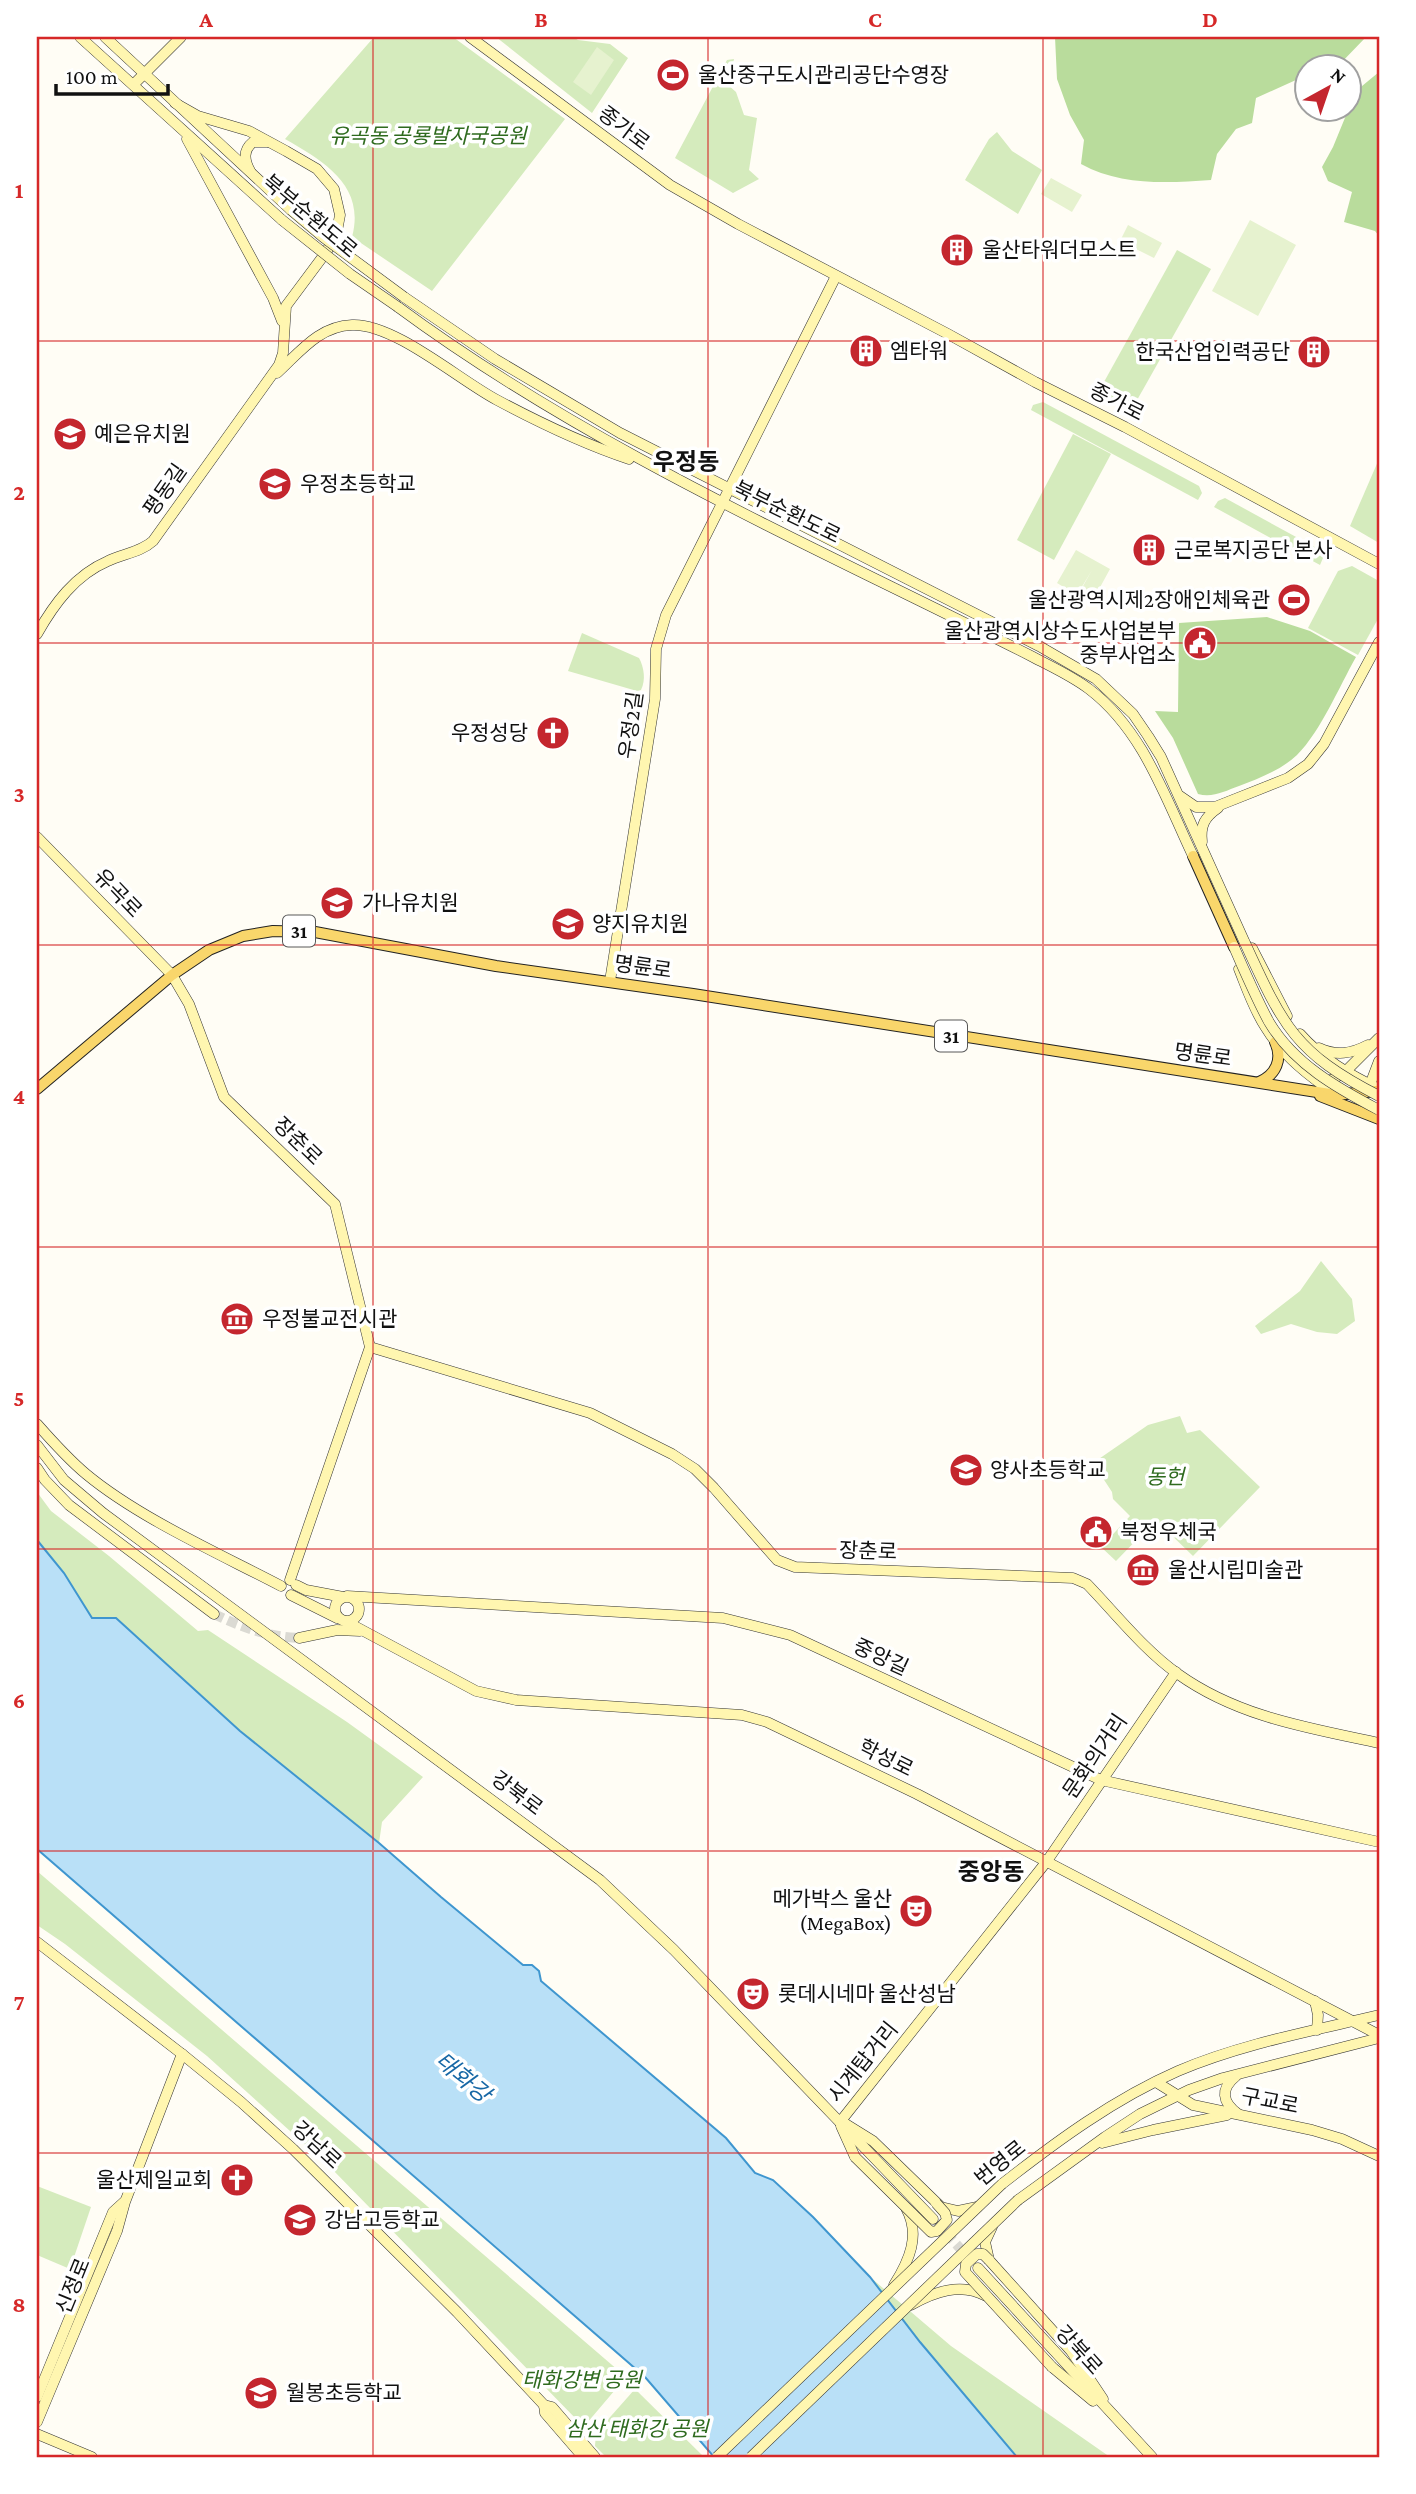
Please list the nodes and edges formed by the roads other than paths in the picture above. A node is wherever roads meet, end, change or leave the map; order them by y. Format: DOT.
graph roads {
  1 [pos="80,37"];
  2 [pos="105,37"];
  3 [pos="181,37"];
  4 [pos="470,37"];
  5 [pos="145,74"];
  6 [pos="134,84"];
  7 [pos="175,103"];
  8 [pos="174,122"];
  9 [pos="272,143"];
  10 [pos="254,177"];
  11 [pos="836,276"];
  12 [pos="284,331"];
  13 [pos="269,380"];
  14 [pos="656,469"];
  15 [pos="729,488"];
  16 [pos="722,501"];
  17 [pos="1379,564"];
  18 [pos="37,634"];
  19 [pos="1379,642"];
  20 [pos="1177,792"];
  21 [pos="1225,804"];
  22 [pos="37,837"];
  23 [pos="1204,852"];
  24 [pos="1193,856"];
  25 [pos="1247,942"];
  26 [pos="1232,948"];
  27 [pos="172,975"];
  28 [pos="610,981"];
  29 [pos="1379,1037"];
  30 [pos="1304,1038"];
  31 [pos="1275,1042"];
  32 [pos="1379,1061"];
  33 [pos="1345,1072"];
  34 [pos="1258,1082"];
  35 [pos="1322,1085"];
  36 [pos="1293,1088"];
  37 [pos="37,1089"];
  38 [pos="1307,1089"];
  39 [pos="1374,1089"];
  40 [pos="1379,1096"];
  41 [pos="1336,1099"];
  42 [pos="1351,1103"];
  43 [pos="1377,1115"];
  44 [pos="370,1347"];
  45 [pos="37,1424"];
  46 [pos="37,1444"];
  47 [pos="37,1468"];
  48 [pos="293,1586"];
  49 [pos="345,1597"];
  50 [pos="214,1614"];
  51 [pos="346,1622"];
  52 [pos="299,1638"];
  53 [pos="1176,1672"];
  54 [pos="1379,1743"];
  55 [pos="1101,1780"];
  56 [pos="1379,1842"];
  57 [pos="1047,1861"];
  58 [pos="37,1942"];
  59 [pos="1315,2001"];
  60 [pos="1379,2015"];
  61 [pos="1353,2021"];
  62 [pos="1317,2030"];
  63 [pos="1379,2037"];
  64 [pos="182,2054"];
  65 [pos="1245,2072"];
  66 [pos="1156,2082"];
  67 [pos="1178,2095"];
  68 [pos="1238,2114"];
  69 [pos="840,2122"];
  70 [pos="1088,2148"];
  71 [pos="1379,2156"];
  72 [pos="936,2203"];
  73 [pos="977,2207"];
  74 [pos="905,2208"];
  75 [pos="933,2219"];
  76 [pos="993,2223"];
  77 [pos="989,2260"];
  78 [pos="978,2268"];
  79 [pos="891,2290"];
  80 [pos="990,2299"];
  81 [pos="907,2306"];
  82 [pos="49,2381"];
  83 [pos="37,2397"];
  84 [pos="1111,2413"];
  85 [pos="37,2422"];
  86 [pos="37,2434"];
  87 [pos="585,2451"];
  88 [pos="92,2457"];
  89 [pos="595,2457"];
  90 [pos="602,2457"];
  91 [pos="717,2457"];
  92 [pos="751,2457"];
  93 [pos="1152,2457"];
  1 -- 6 [label="main road, 북부순환도로"];
  2 -- 5 [label="main road, 북부순환도로"];
  3 -- 5 [label="main road"];
  4 -- 11 [label="main road, 종가로"];
  5 -- 6 [label="main road"];
  5 -- 7 [label="main road, 북부순환도로"];
  6 -- 8 [label="main road, 북부순환도로"];
  7 -- 9 [label="main road, 평동길"];
  7 -- 10 [label="main road, 북부순환도로"];
  8 -- 12 [label="main road"];
  8 -- 14 [label="main road, 북부순환도로, bridge"];
  9 -- 10 [label="main road"];
  9 -- 12 [label="main road, 평동길"];
  10 -- 15 [label="main road, 북부순환도로, bridge"];
  11 -- 15 [label="main road"];
  11 -- 17 [label="main road, 종가로"];
  12 -- 13 [label="main road, 평동길"];
  13 -- 14 [label="main road"];
  13 -- 18 [label="main road, 평동길"];
  14 -- 16 [label="main road, 북부순환도로"];
  15 -- 16 [label="main road, 우정2길"];
  15 -- 20 [label="main road, 북부순환도로"];
  16 -- 24 [label="main road, 북부순환도로"];
  16 -- 28 [label="main road, 우정2길"];
  19 -- 21 [label="main road"];
  20 -- 21 [label="main road"];
  20 -- 23 [label="main road, 북부순환도로"];
  21 -- 23 [label="main road"];
  22 -- 27 [label="main road, 유곡로"];
  23 -- 25 [label="main road, 북부순환도로"];
  24 -- 26 [label="main road, 북부순환도로"];
  25 -- 30 [label="main road"];
  25 -- 40 [label="main road, bridge"];
  26 -- 31 [label="main road"];
  26 -- 43 [label="main road, bridge"];
  27 -- 28 [label="main road, 명륜로 / 31"];
  27 -- 37 [label="main road, 명륜로 / 31"];
  27 -- 44 [label="main road, 장춘로"];
  28 -- 34 [label="main road, 명륜로 / 31"];
  29 -- 30 [label="main road"];
  29 -- 33 [label="main road"];
  30 -- 33 [label="main road"];
  31 -- 34 [label="main road"];
  31 -- 35 [label="main road"];
  32 -- 39 [label="main road"];
  33 -- 35 [label="main road"];
  33 -- 39 [label="main road"];
  34 -- 36 [label="main road, 명륜로 / 31"];
  35 -- 38 [label="main road"];
  35 -- 41 [label="main road"];
  36 -- 38 [label="main road"];
  36 -- 41 [label="main road"];
  38 -- 41 [label="main road"];
  39 -- 41 [label="main road"];
  39 -- 42 [label="main road"];
  39 -- 43 [label="main road"];
  41 -- 42 [label="main road"];
  41 -- 43 [label="main road"];
  42 -- 43 [label="main road"];
  44 -- 48 [label="main road"];
  44 -- 53 [label="main road, 장춘로"];
  45 -- 48 [label="main road"];
  46 -- 69 [label="main road, 강북로"];
  47 -- 50 [label="main road"];
  48 -- 49 [label="main road, 중앙길"];
  48 -- 51 [label="main road"];
  49 -- 51 [label="main road"];
  49 -- 51 [label="main road"];
  49 -- 55 [label="main road, 중앙길"];
  51 -- 52 [label="main road"];
  51 -- 57 [label="main road, 학성로"];
  53 -- 54 [label="main road, 장춘로"];
  53 -- 55 [label="main road, 문화의거리"];
  55 -- 56 [label="main road, 중앙길"];
  55 -- 57 [label="main road, 문화의거리"];
  57 -- 59 [label="main road, 학성로"];
  57 -- 69 [label="main road, 시계탑거리"];
  58 -- 64 [label="main road, 강남로"];
  59 -- 61 [label="main road, 학성로"];
  59 -- 62 [label="main road"];
  60 -- 61 [label="main road, 번영로"];
  61 -- 62 [label="main road, 번영로"];
  61 -- 63 [label="main road, 학성로"];
  62 -- 66 [label="main road, 번영로"];
  63 -- 65 [label="main road, 번영로"];
  64 -- 82 [label="main road, 신정로"];
  64 -- 87 [label="main road, 강남로"];
  65 -- 67 [label="main road, 번영로"];
  65 -- 68 [label="main road"];
  66 -- 67 [label="main road, 구교로"];
  66 -- 73 [label="main road, 번영로, bridge"];
  67 -- 68 [label="main road, 구교로"];
  67 -- 70 [label="main road, 번영로"];
  68 -- 70 [label="main road"];
  68 -- 71 [label="main road, 구교로"];
  69 -- 72 [label="main road"];
  69 -- 74 [label="main road, bridge"];
  69 -- 75 [label="main road, 강북로"];
  70 -- 76 [label="main road, 번영로, bridge"];
  72 -- 73 [label="main road, bridge"];
  72 -- 74 [label="main road, bridge"];
  73 -- 79 [label="main road, 번영로, bridge"];
  74 -- 79 [label="main road, bridge"];
  76 -- 77 [label="main road, bridge"];
  76 -- 81 [label="main road, 번영로, bridge"];
  77 -- 80 [label="main road, bridge"];
  77 -- 84 [label="main road"];
  78 -- 84 [label="main road, 강북로"];
  79 -- 91 [label="main road, 번영로, bridge"];
  80 -- 81 [label="main road, bridge"];
  80 -- 84 [label="main road, bridge"];
  81 -- 92 [label="main road, 번영로, bridge"];
  82 -- 83 [label="main road, 신정로"];
  82 -- 85 [label="main road, 신정로"];
  84 -- 93 [label="main road, 강북로"];
  86 -- 88 [label="main road"];
  87 -- 89 [label="main road, 강남로"];
  87 -- 90 [label="main road"];
}
